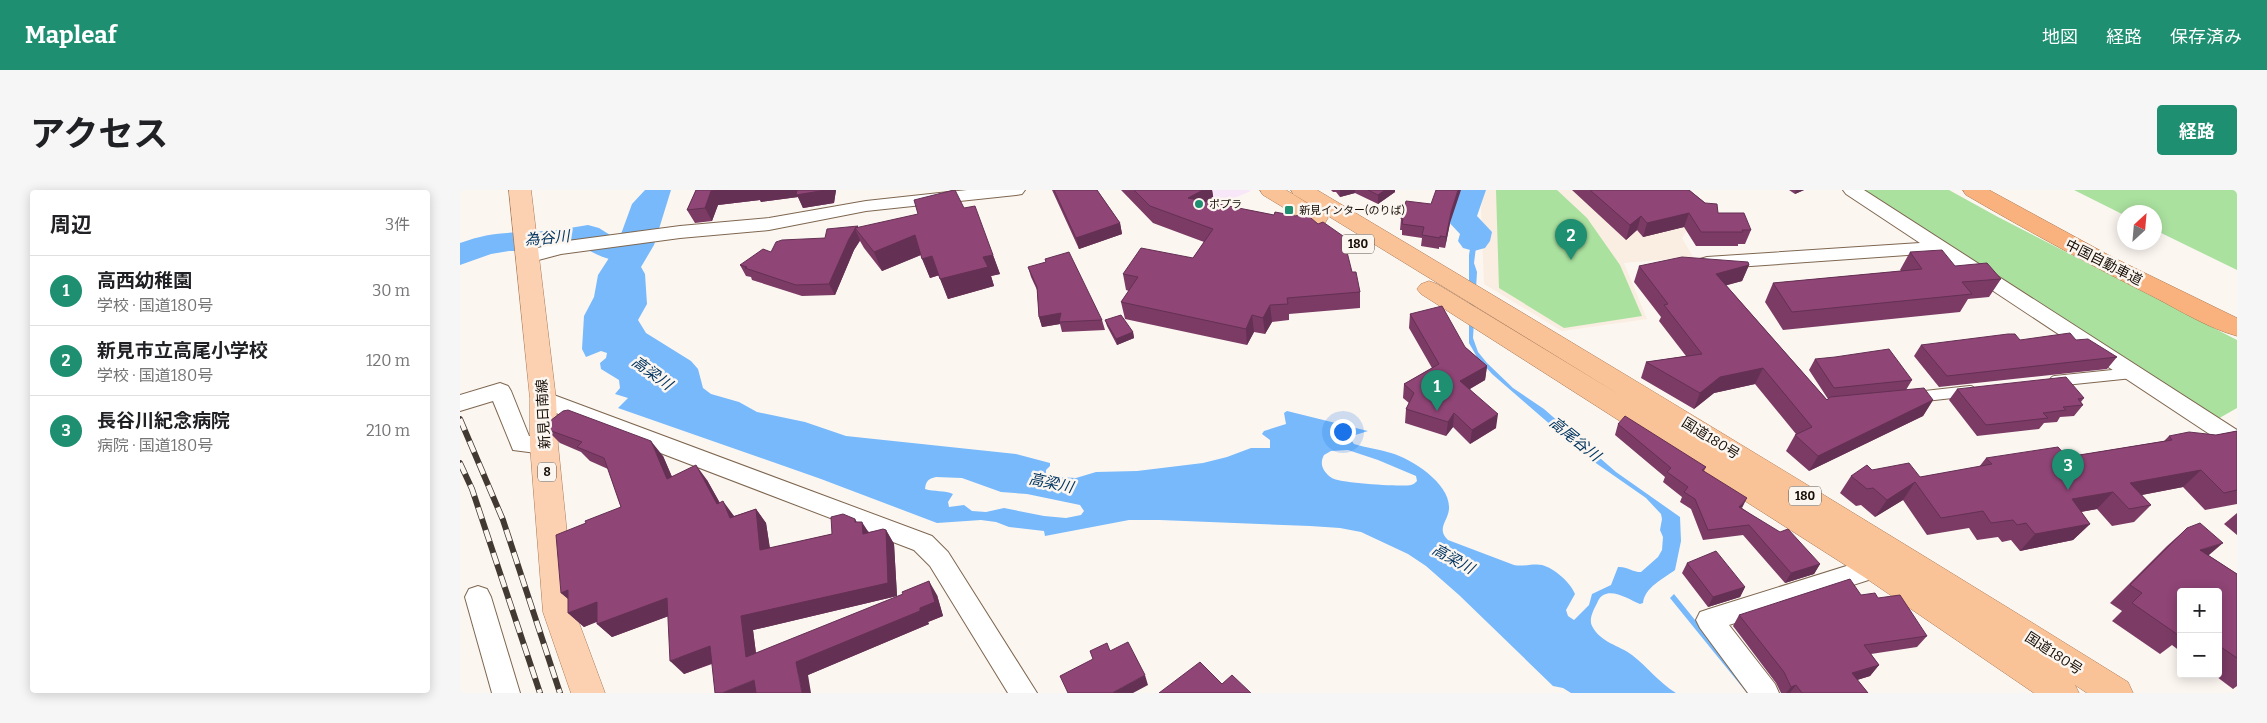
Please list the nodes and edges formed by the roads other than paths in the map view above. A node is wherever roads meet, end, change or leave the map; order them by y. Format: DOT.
graph roads {
  1 [pos="520,190"];
  2 [pos="1016,190"];
  3 [pos="1271,190"];
  4 [pos="1302,190"];
  5 [pos="1852,190"];
  6 [pos="1968,190"];
  7 [pos="1974,190"];
  8 [pos="2004,190"];
  9 [pos="865,198"];
  10 [pos="2019,217"];
  11 [pos="526,246"];
  12 [pos="1941,247"];
  13 [pos="1687,264"];
  14 [pos="2237,311"];
  15 [pos="2237,328"];
  16 [pos="2132,373"];
  17 [pos="2043,383"];
  18 [pos="1984,390"];
  19 [pos="1904,398"];
  20 [pos="543,399"];
  21 [pos="460,403"];
  22 [pos="2237,442"];
  23 [pos="544,445"];
  24 [pos="1874,568"];
  25 [pos="478,597"];
  26 [pos="506,693"];
  27 [pos="588,693"];
  28 [pos="1023,693"];
  29 [pos="1765,693"];
  30 [pos="2062,693"];
  31 [pos="2116,693"];
  1 -- 11 [label="main road, 新見日南線 / 8"];
  2 -- 9 [label="street"];
  3 -- 24 [label="highway, 国道180号 / 180"];
  4 -- 31 [label="highway, 国道180号 / 180"];
  5 -- 12 [label="street"];
  6 -- 10 [label="highway"];
  7 -- 10 [label="highway, 中国自動車道"];
  8 -- 14 [label="highway, 中国自動車道"];
  9 -- 11 [label="street"];
  10 -- 15 [label="highway, 中国自動車道"];
  11 -- 20 [label="main road, 新見日南線 / 8"];
  12 -- 13 [label="street"];
  12 -- 16 [label="street"];
  16 -- 17 [label="lane"];
  16 -- 22 [label="street"];
  18 -- 19 [label="lane"];
  20 -- 23 [label="main road, 新見日南線 / 8"];
  20 -- 28 [label="street"];
  21 -- 23 [label="street"];
  23 -- 27 [label="main road, 新見日南線 / 8"];
  24 -- 29 [label="street"];
  24 -- 30 [label="highway, 国道180号 / 180"];
  25 -- 26 [label="street"];
}
